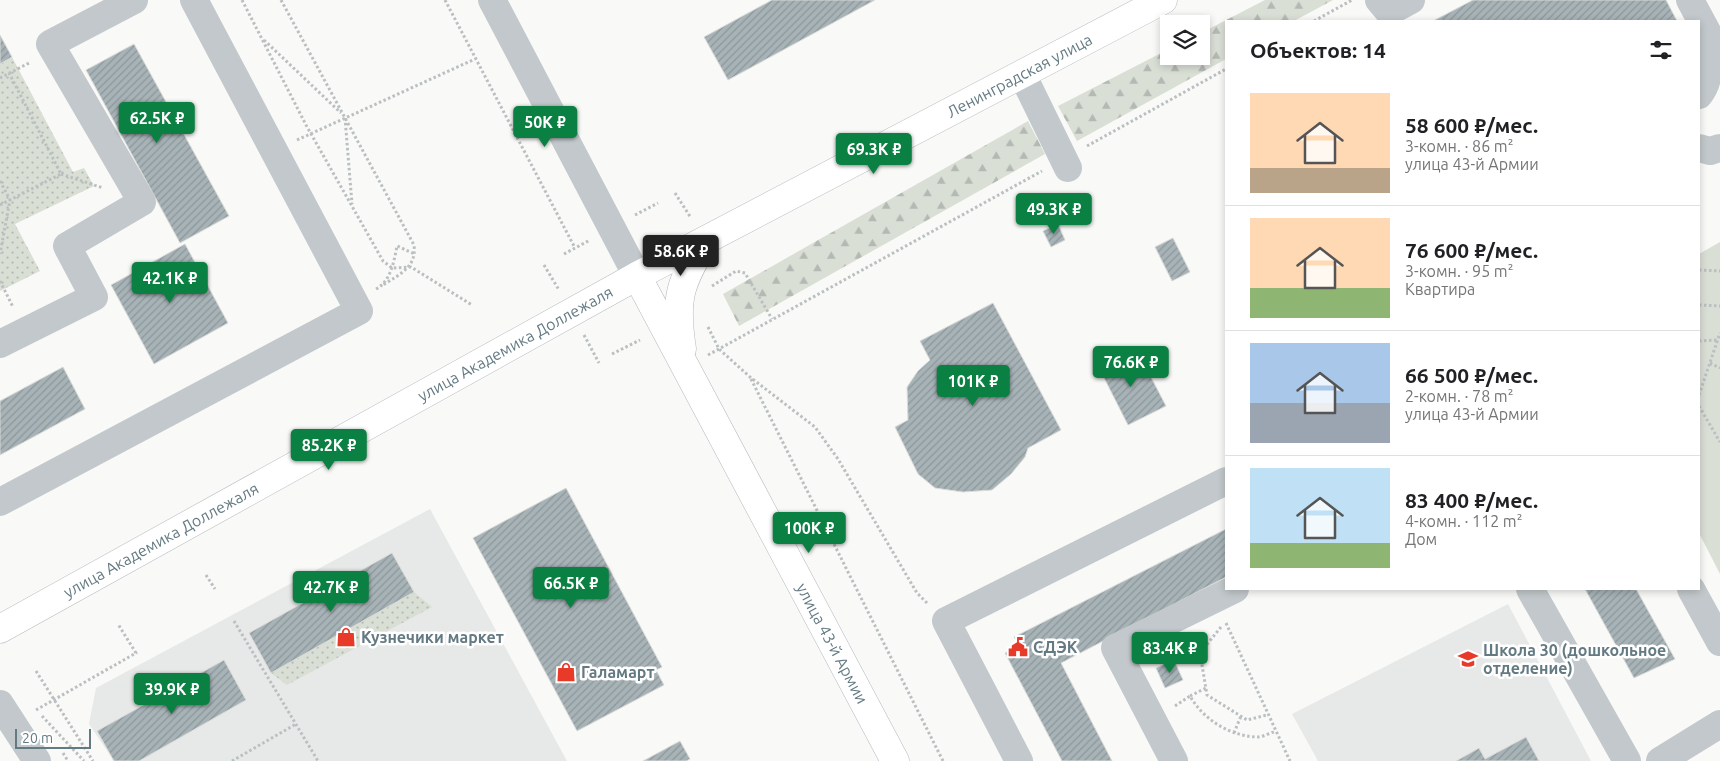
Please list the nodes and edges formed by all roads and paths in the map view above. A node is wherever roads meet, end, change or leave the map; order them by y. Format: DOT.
graph roads {
  1 [pos="134,0"];
  2 [pos="194,0"];
  3 [pos="242,0"];
  4 [pos="281,0"];
  5 [pos="445,0"];
  6 [pos="492,0"];
  7 [pos="1162,0"];
  8 [pos="1352,0"];
  9 [pos="1379,0"];
  10 [pos="1412,0"];
  11 [pos="1673,0"];
  12 [pos="1690,0"];
  13 [pos="1319,20"];
  14 [pos="1684,20"];
  15 [pos="261,38"];
  16 [pos="1700,49"];
  17 [pos="1720,56"];
  18 [pos="475,59"];
  19 [pos="1225,70"];
  20 [pos="1022,74"];
  21 [pos="0,78"];
  22 [pos="1700,93"];
  23 [pos="345,116"];
  24 [pos="310,133"];
  25 [pos="1700,148"];
  26 [pos="1720,148"];
  27 [pos="274,151"];
  28 [pos="1066,164"];
  29 [pos="0,181"];
  30 [pos="10,200"];
  31 [pos="0,205"];
  32 [pos="352,207"];
  33 [pos="706,240"];
  34 [pos="0,254"];
  35 [pos="415,254"];
  36 [pos="564,254"];
  37 [pos="411,267"];
  38 [pos="392,268"];
  39 [pos="1700,270"];
  40 [pos="1720,272"];
  41 [pos="637,276"];
  42 [pos="383,285"];
  43 [pos="708,294"];
  44 [pos="354,300"];
  45 [pos="472,305"];
  46 [pos="1700,305"];
  47 [pos="1720,306"];
  48 [pos="772,319"];
  49 [pos="707,326"];
  50 [pos="1720,333"];
  51 [pos="1718,340"];
  52 [pos="1700,341"];
  53 [pos="0,344"];
  54 [pos="719,349"];
  55 [pos="696,361"];
  56 [pos="1710,363"];
  57 [pos="1720,368"];
  58 [pos="750,376"];
  59 [pos="1700,392"];
  60 [pos="1700,408"];
  61 [pos="1720,442"];
  62 [pos="1225,482"];
  63 [pos="0,502"];
  64 [pos="206,575"];
  65 [pos="215,589"];
  66 [pos="1233,590"];
  67 [pos="1531,590"];
  68 [pos="1692,590"];
  69 [pos="1231,615"];
  70 [pos="234,620"];
  71 [pos="946,621"];
  72 [pos="1226,622"];
  73 [pos="118,624"];
  74 [pos="0,629"];
  75 [pos="1720,642"];
  76 [pos="36,670"];
  77 [pos="1206,688"];
  78 [pos="1190,696"];
  79 [pos="54,700"];
  80 [pos="0,704"];
  81 [pos="36,709"];
  82 [pos="1166,711"];
  83 [pos="1268,714"];
  84 [pos="1240,716"];
  85 [pos="296,724"];
  86 [pos="1720,724"];
  87 [pos="1276,731"];
  88 [pos="50,732"];
  89 [pos="1234,732"];
  90 [pos="48,754"];
  91 [pos="68,761"];
  92 [pos="84,761"];
  93 [pos="93,761"];
  94 [pos="232,761"];
  95 [pos="318,761"];
  96 [pos="895,761"];
  97 [pos="943,761"];
  98 [pos="1019,761"];
  99 [pos="1174,761"];
  100 [pos="1290,761"];
  101 [pos="1627,761"];
  102 [pos="1660,761"];
  1 -- 53 [label="street"];
  2 -- 27 [label="street"];
  3 -- 15 [label="path"];
  4 -- 23 [label="path"];
  5 -- 18 [label="path"];
  6 -- 41 [label="street, улица 43-й Армии"];
  7 -- 20 [label="main road, Ленинградская улица"];
  8 -- 13 [label="path"];
  9 -- 10 [label="street"];
  11 -- 14 [label="street"];
  12 -- 17 [label="street"];
  15 -- 23 [label="path"];
  15 -- 24 [label="path"];
  16 -- 22 [label="street"];
  18 -- 23 [label="path"];
  18 -- 36 [label="path"];
  19 -- 28 [label="path"];
  20 -- 28 [label="street"];
  20 -- 33 [label="main road, Ленинградская улица"];
  21 -- 30 [label="path"];
  23 -- 24 [label="path"];
  23 -- 32 [label="path"];
  23 -- 35 [label="path"];
  24 -- 27 [label="path"];
  24 -- 32 [label="path"];
  25 -- 26 [label="street"];
  27 -- 44 [label="street"];
  28 -- 48 [label="path"];
  29 -- 30 [label="path"];
  30 -- 31 [label="path"];
  30 -- 34 [label="path"];
  32 -- 38 [label="path"];
  33 -- 41 [label="main road, Ленинградская улица"];
  33 -- 55 [label="main road, улица 43-й Армии"];
  35 -- 37 [label="path"];
  35 -- 38 [label="path"];
  37 -- 38 [label="path"];
  37 -- 42 [label="path"];
  37 -- 45 [label="path"];
  38 -- 42 [label="path"];
  39 -- 40 [label="path"];
  41 -- 55 [label="main road, улица 43-й Армии"];
  41 -- 74 [label="main road, улица Академика Доллежаля"];
  42 -- 44 [label="path"];
  43 -- 48 [label="path"];
  44 -- 63 [label="street"];
  46 -- 47 [label="path"];
  48 -- 54 [label="path"];
  49 -- 54 [label="path"];
  50 -- 51 [label="path"];
  51 -- 52 [label="path"];
  51 -- 56 [label="path"];
  54 -- 55 [label="path"];
  54 -- 58 [label="path"];
  55 -- 96 [label="main road, улица 43-й Армии"];
  56 -- 57 [label="path"];
  56 -- 59 [label="path"];
  58 -- 71 [label="path"];
  58 -- 97 [label="path"];
  60 -- 61 [label="path"];
  62 -- 71 [label="street"];
  64 -- 65 [label="path"];
  66 -- 99 [label="street"];
  67 -- 101 [label="street"];
  68 -- 75 [label="street"];
  69 -- 72 [label="path"];
  70 -- 85 [label="path"];
  71 -- 98 [label="street"];
  72 -- 77 [label="path"];
  72 -- 83 [label="path"];
  73 -- 79 [label="path"];
  76 -- 79 [label="path"];
  77 -- 78 [label="path"];
  77 -- 84 [label="path"];
  78 -- 82 [label="path"];
  78 -- 89 [label="path"];
  79 -- 81 [label="path"];
  79 -- 93 [label="path"];
  80 -- 90 [label="street"];
  81 -- 88 [label="path"];
  81 -- 92 [label="path"];
  83 -- 84 [label="path"];
  83 -- 87 [label="path"];
  84 -- 89 [label="path"];
  85 -- 94 [label="path"];
  85 -- 95 [label="path"];
  86 -- 102 [label="street"];
  87 -- 89 [label="path"];
  87 -- 100 [label="path"];
  90 -- 91 [label="path"];
}
